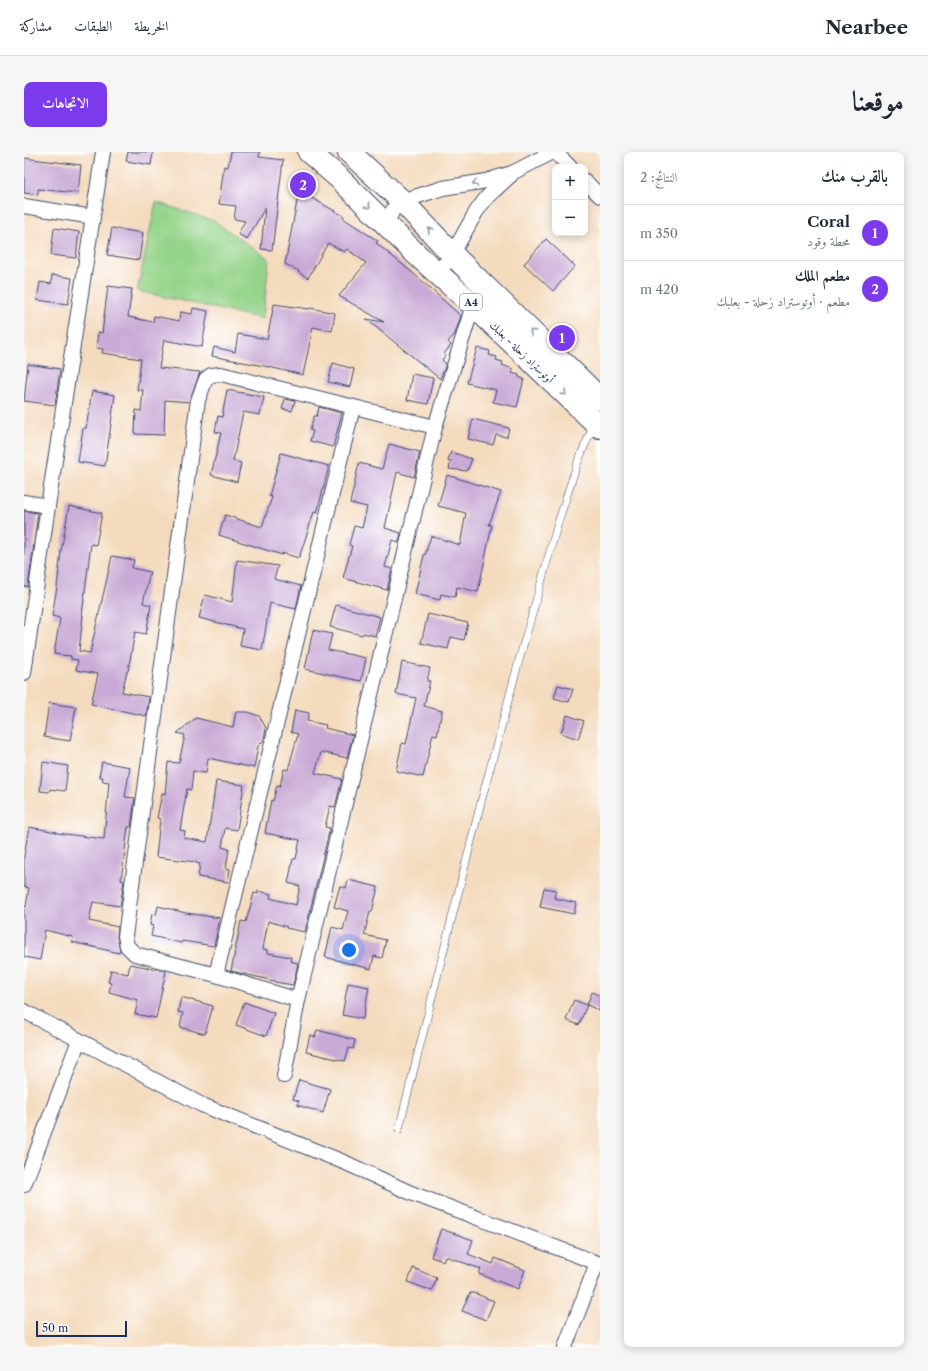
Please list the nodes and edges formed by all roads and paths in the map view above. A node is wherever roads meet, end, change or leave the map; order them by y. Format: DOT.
graph roads {
  1 [pos="103,152"];
  2 [pos="309,152"];
  3 [pos="349,152"];
  4 [pos="554,152"];
  5 [pos="567,164"];
  6 [pos="512,173"];
  7 [pos="588,184"];
  8 [pos="600,196"];
  9 [pos="402,201"];
  10 [pos="24,206"];
  11 [pos="93,217"];
  12 [pos="386,224"];
  13 [pos="452,254"];
  14 [pos="434,270"];
  15 [pos="473,305"];
  16 [pos="600,398"];
  17 [pos="353,407"];
  18 [pos="597,424"];
  19 [pos="435,427"];
  20 [pos="24,502"];
  21 [pos="48,506"];
  22 [pos="24,673"];
  23 [pos="216,975"];
  24 [pos="298,1000"];
  25 [pos="24,1011"];
  26 [pos="79,1040"];
  27 [pos="284,1076"];
  28 [pos="399,1129"];
  29 [pos="24,1185"];
  30 [pos="599,1264"];
  31 [pos="565,1347"];
  1 -- 11 [label="street"];
  2 -- 12 [label="highway, أوتوستراد زحلة - بعلبك / A4, one-way"];
  3 -- 9 [label="highway, أوتوستراد زحلة - بعلبك / A4"];
  4 -- 5 [label="street"];
  4 -- 6 [label="street"];
  6 -- 9 [label="street, one-way"];
  6 -- 13 [label="street"];
  7 -- 8 [label="street"];
  9 -- 12 [label="street"];
  13 -- 9 [label="highway, أوتوستراد زحلة - بعلبك / A4, one-way"];
  10 -- 11 [label="street"];
  11 -- 21 [label="street"];
  12 -- 14 [label="highway, أوتوستراد زحلة - بعلبك / A4"];
  13 -- 14 [label="street"];
  16 -- 13 [label="highway, أوتوستراد زحلة - بعلبك / A4, one-way"];
  14 -- 15 [label="highway, أوتوستراد زحلة - بعلبك / A4"];
  15 -- 18 [label="highway, أوتوستراد زحلة - بعلبك / A4, one-way"];
  15 -- 19 [label="street"];
  17 -- 19 [label="street"];
  17 -- 23 [label="street"];
  17 -- 23 [label="street"];
  18 -- 28 [label="lane"];
  19 -- 24 [label="street"];
  20 -- 21 [label="street"];
  21 -- 22 [label="street"];
  23 -- 24 [label="street"];
  24 -- 27 [label="street"];
  25 -- 26 [label="street"];
  26 -- 29 [label="street"];
  26 -- 30 [label="street"];
  30 -- 31 [label="street"];
}
